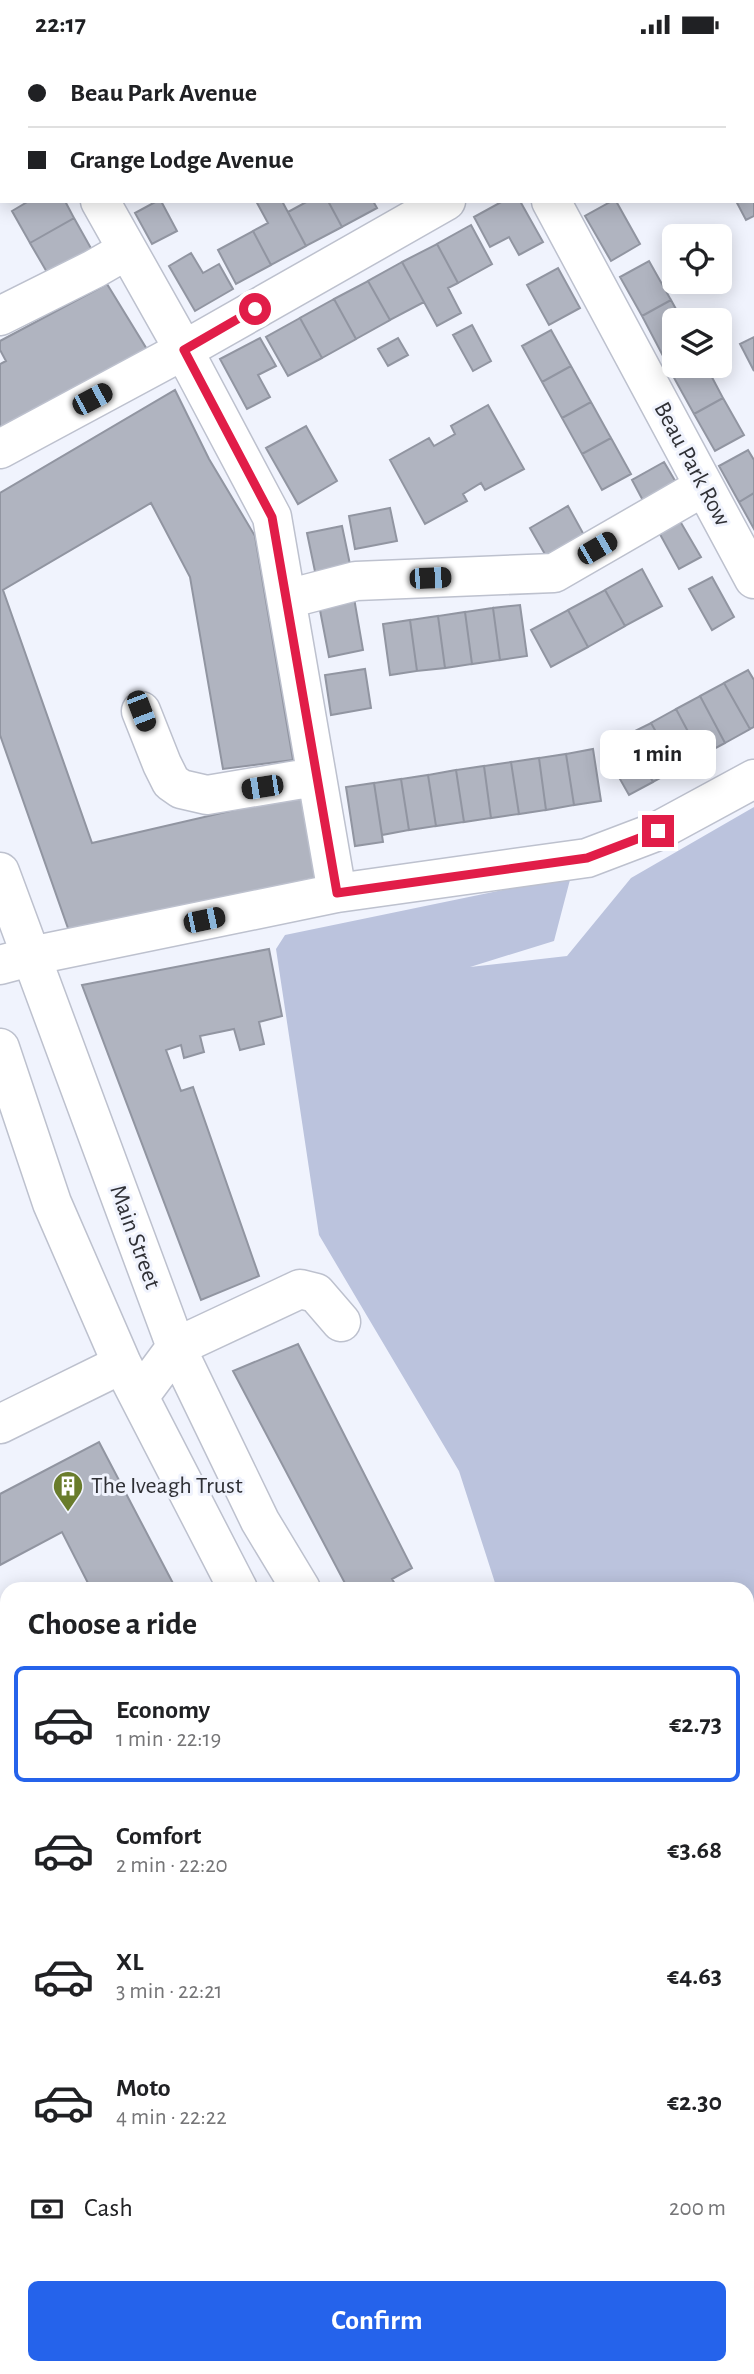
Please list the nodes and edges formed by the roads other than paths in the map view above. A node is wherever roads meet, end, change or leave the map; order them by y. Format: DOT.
graph roads {
  1 [pos="101,203"];
  2 [pos="442,203"];
  3 [pos="552,203"];
  4 [pos="127,250"];
  5 [pos="0,316"];
  6 [pos="184,350"];
  7 [pos="0,449"];
  8 [pos="703,487"];
  9 [pos="754,579"];
  10 [pos="287,599"];
  11 [pos="141,711"];
  12 [pos="315,777"];
  13 [pos="754,779"];
  14 [pos="0,872"];
  15 [pos="337,893"];
  16 [pos="15,961"];
  17 [pos="0,1048"];
  18 [pos="341,1322"];
  19 [pos="176,1346"];
  20 [pos="131,1381"];
  21 [pos="0,1424"];
  22 [pos="234,1582"];
  23 [pos="297,1582"];
  1 -- 4 [label="street"];
  2 -- 6 [label="street"];
  3 -- 8 [label="street, Beau Park Row"];
  4 -- 5 [label="street"];
  4 -- 6 [label="street"];
  6 -- 7 [label="street"];
  6 -- 10 [label="street"];
  8 -- 9 [label="street, Beau Park Row"];
  8 -- 10 [label="street"];
  10 -- 12 [label="street"];
  11 -- 12 [label="street"];
  12 -- 15 [label="street"];
  13 -- 15 [label="street"];
  14 -- 16 [label="street, Main Street"];
  15 -- 16 [label="street"];
  16 -- 19 [label="street, Main Street"];
  17 -- 20 [label="street"];
  18 -- 19 [label="street"];
  19 -- 20 [label="street"];
  19 -- 23 [label="street, Main Street"];
  20 -- 21 [label="street"];
  20 -- 22 [label="street"];
}
